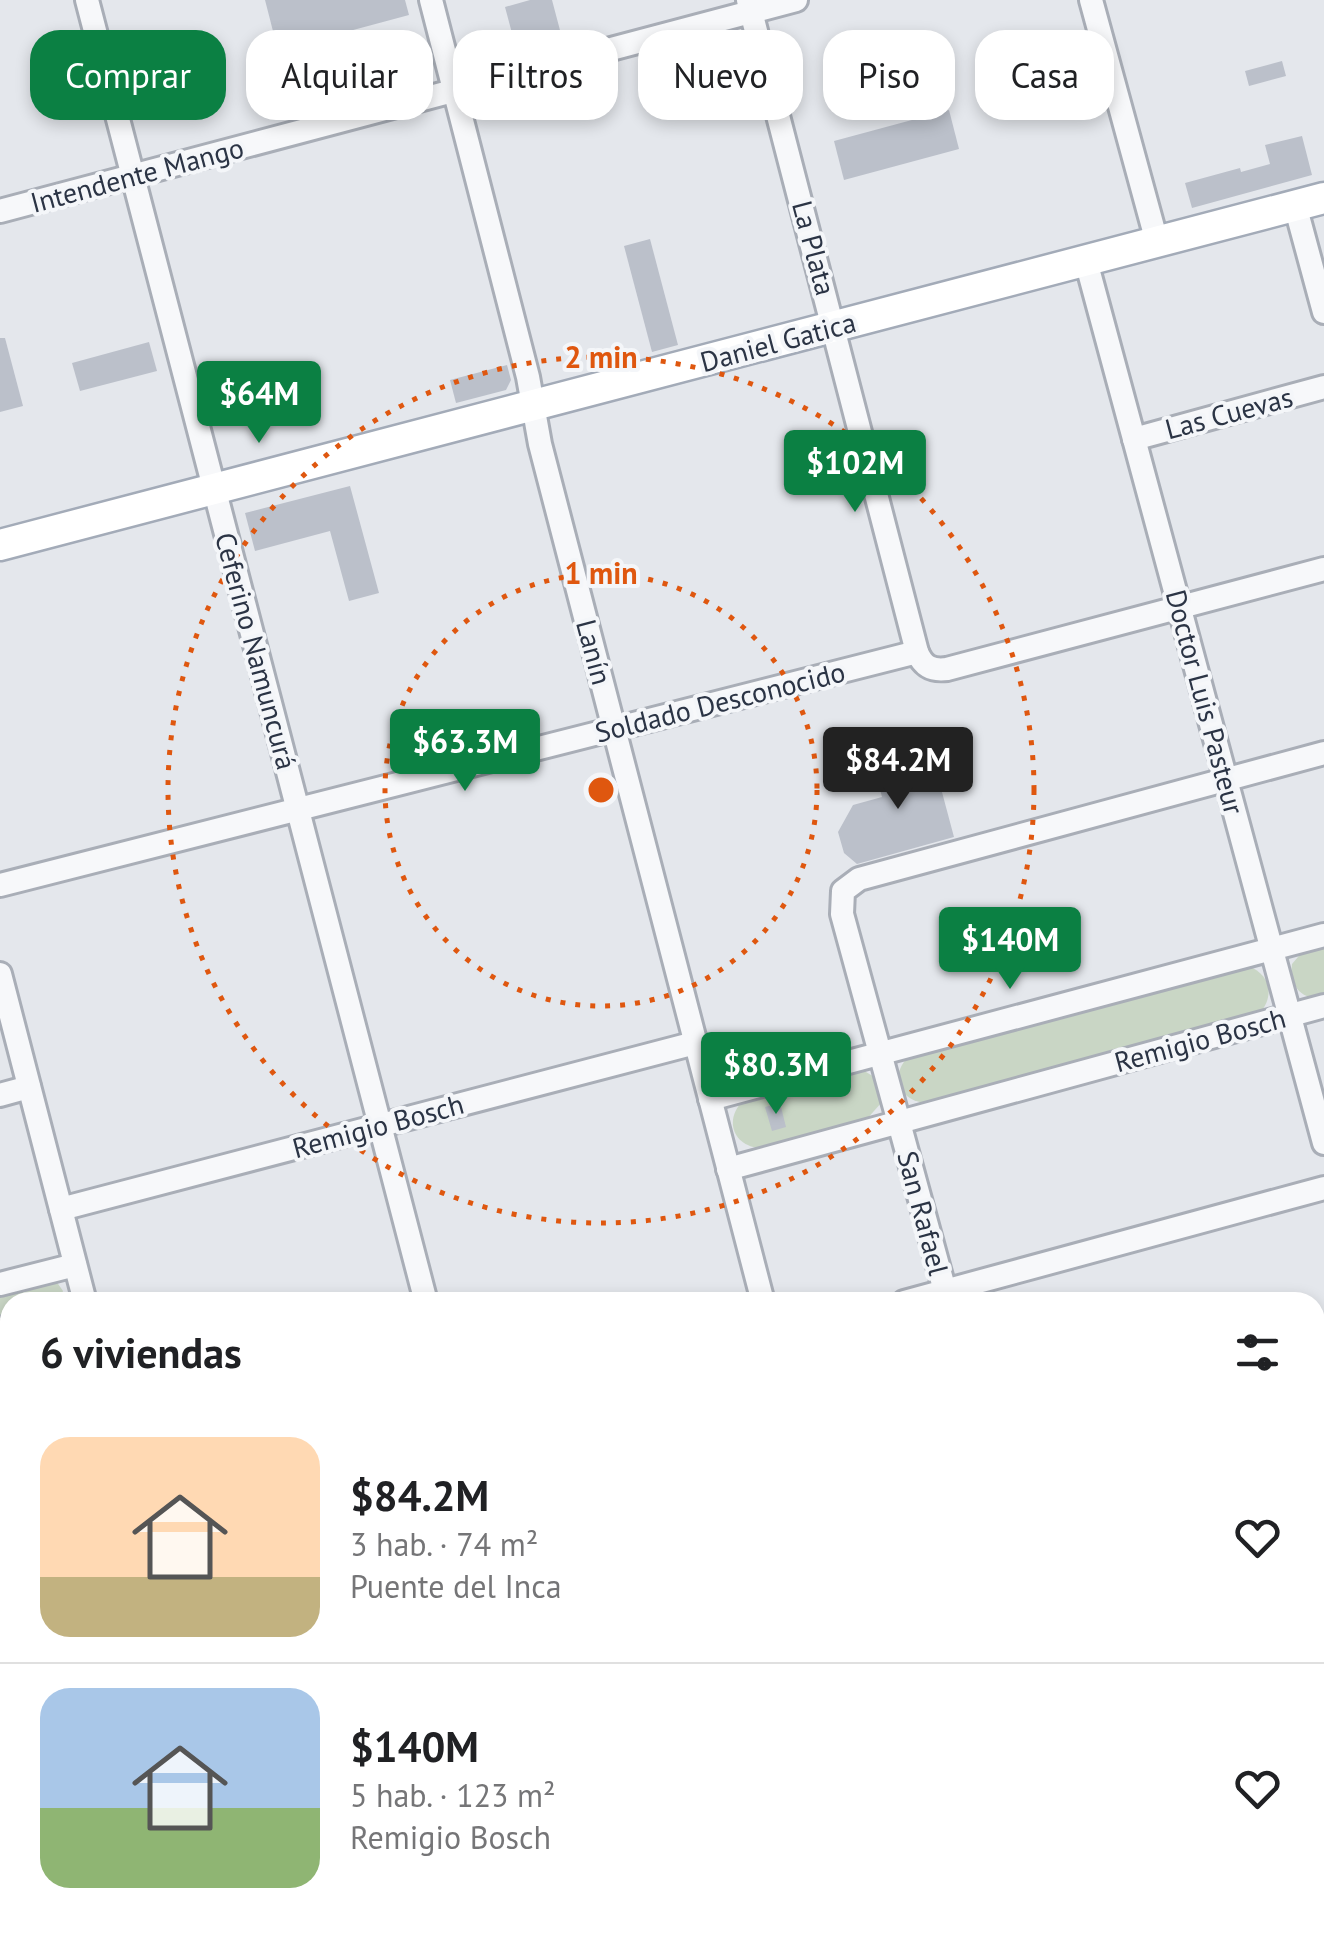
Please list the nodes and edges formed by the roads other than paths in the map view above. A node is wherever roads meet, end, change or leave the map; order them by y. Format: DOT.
graph roads {
  1 [pos="87,0"];
  2 [pos="431,0"];
  3 [pos="796,0"];
  4 [pos="1091,0"];
  5 [pos="750,6"];
  6 [pos="618,44"];
  7 [pos="453,82"];
  8 [pos="453,91"];
  9 [pos="462,120"];
  10 [pos="132,176"];
  11 [pos="1310,201"];
  12 [pos="0,211"];
  13 [pos="1156,242"];
  14 [pos="1086,261"];
  15 [pos="1324,312"];
  16 [pos="835,328"];
  17 [pos="1324,388"];
  18 [pos="534,406"];
  19 [pos="1134,438"];
  20 [pos="214,489"];
  21 [pos="0,545"];
  22 [pos="1324,569"];
  23 [pos="1180,607"];
  24 [pos="923,660"];
  25 [pos="614,729"];
  26 [pos="1324,754"];
  27 [pos="1226,780"];
  28 [pos="298,810"];
  29 [pos="0,886"];
  30 [pos="1324,935"];
  31 [pos="1272,949"];
  32 [pos="0,974"];
  33 [pos="1324,1006"];
  34 [pos="1290,1015"];
  35 [pos="695,1043"];
  36 [pos="880,1054"];
  37 [pos="29,1087"];
  38 [pos="0,1095"];
  39 [pos="710,1100"];
  40 [pos="899,1122"];
  41 [pos="380,1125"];
  42 [pos="1324,1143"];
  43 [pos="728,1169"];
  44 [pos="1324,1188"];
  45 [pos="61,1208"];
  46 [pos="75,1265"];
  47 [pos="0,1284"];
  48 [pos="82,1292"];
  49 [pos="423,1292"];
  50 [pos="760,1292"];
  51 [pos="945,1292"];
  52 [pos="963,1292"];
  1 -- 10 [label="street, Ceferino Namuncurá"];
  2 -- 7 [label="street, Lanín"];
  3 -- 5 [label="street, Intendente Mango"];
  4 -- 13 [label="street"];
  5 -- 6 [label="street, Intendente Mango"];
  5 -- 16 [label="street, La Plata"];
  8 -- 10 [label="street, Intendente Mango"];
  9 -- 18 [label="street, Lanín"];
  10 -- 12 [label="street, Intendente Mango"];
  10 -- 20 [label="street, Ceferino Namuncurá"];
  11 -- 13 [label="main road, Daniel Gatica"];
  11 -- 15 [label="street"];
  13 -- 14 [label="main road, Daniel Gatica"];
  14 -- 16 [label="main road, Daniel Gatica"];
  14 -- 19 [label="street, Doctor Luis Pasteur"];
  16 -- 18 [label="main road, Daniel Gatica"];
  16 -- 24 [label="street, La Plata"];
  17 -- 19 [label="street, Las Cuevas"];
  18 -- 20 [label="main road, Daniel Gatica"];
  18 -- 25 [label="street, Lanín"];
  19 -- 23 [label="street, Doctor Luis Pasteur"];
  20 -- 21 [label="main road, Daniel Gatica"];
  20 -- 28 [label="street, Ceferino Namuncurá"];
  22 -- 23 [label="street, Soldado Desconocido"];
  23 -- 24 [label="street, Soldado Desconocido"];
  23 -- 27 [label="street, Doctor Luis Pasteur"];
  24 -- 25 [label="street, Soldado Desconocido"];
  25 -- 28 [label="street, Soldado Desconocido"];
  25 -- 35 [label="street, Lanín"];
  26 -- 27 [label="street"];
  27 -- 31 [label="street, Doctor Luis Pasteur"];
  27 -- 36 [label="street, San Rafael"];
  28 -- 29 [label="street, Soldado Desconocido"];
  28 -- 41 [label="street, Ceferino Namuncurá"];
  30 -- 31 [label="street"];
  31 -- 34 [label="street, Doctor Luis Pasteur"];
  31 -- 36 [label="street"];
  32 -- 37 [label="street"];
  33 -- 34 [label="street, Remigio Bosch"];
  34 -- 40 [label="street, Remigio Bosch"];
  34 -- 42 [label="street, Doctor Luis Pasteur"];
  35 -- 39 [label="street, Lanín"];
  35 -- 41 [label="street, Remigio Bosch"];
  36 -- 39 [label="street"];
  36 -- 40 [label="street, San Rafael"];
  37 -- 38 [label="street"];
  37 -- 45 [label="street"];
  39 -- 43 [label="street, Lanín"];
  40 -- 43 [label="street, Remigio Bosch"];
  40 -- 51 [label="street, San Rafael"];
  41 -- 45 [label="street, Remigio Bosch"];
  41 -- 49 [label="street, Ceferino Namuncurá"];
  43 -- 50 [label="street, Lanín"];
  44 -- 52 [label="street"];
  45 -- 46 [label="street"];
  46 -- 47 [label="street"];
  46 -- 48 [label="street"];
}
